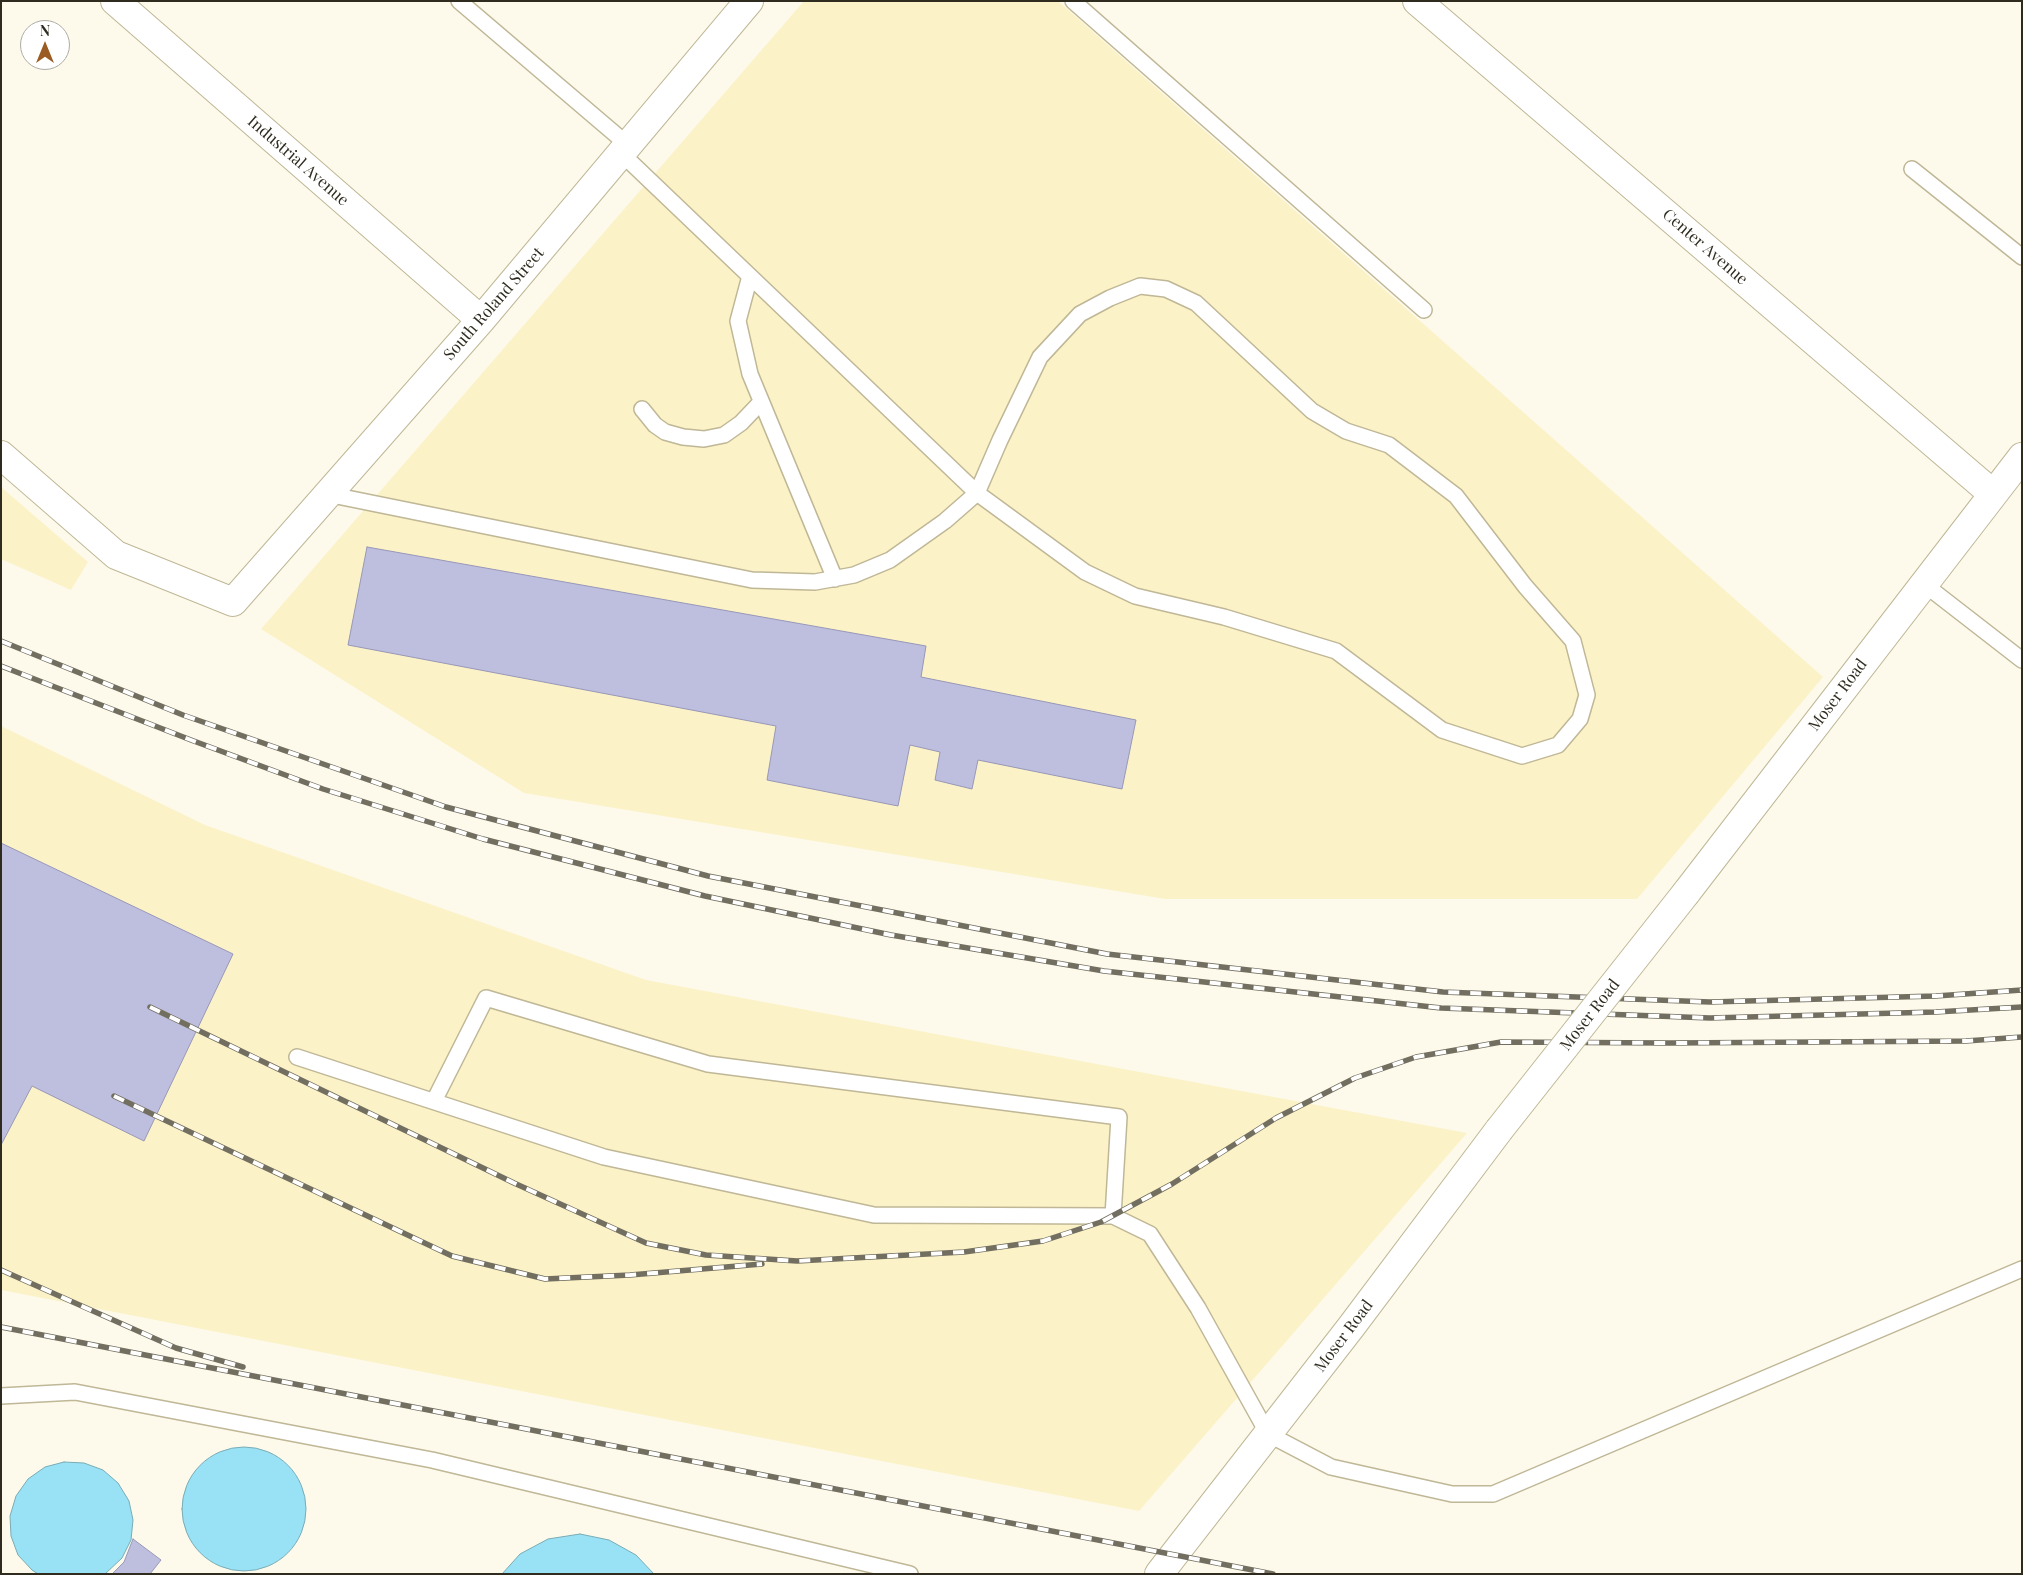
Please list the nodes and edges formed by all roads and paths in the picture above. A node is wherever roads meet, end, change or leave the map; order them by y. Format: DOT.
graph roads {
  1 [pos="114,1"];
  2 [pos="459,1"];
  3 [pos="749,1"];
  4 [pos="1074,1"];
  5 [pos="1417,1"];
  6 [pos="624,149"];
  7 [pos="1912,169"];
  8 [pos="2022,257"];
  9 [pos="750,276"];
  10 [pos="1424,310"];
  11 [pos="481,320"];
  12 [pos="761,402"];
  13 [pos="642,409"];
  14 [pos="1,455"];
  15 [pos="2022,457"];
  16 [pos="977,492"];
  17 [pos="327,494"];
  18 [pos="1992,494"];
  19 [pos="835,578"];
  20 [pos="1924,584"];
  21 [pos="2022,660"];
  22 [pos="297,1057"];
  23 [pos="434,1101"];
  24 [pos="1113,1216"];
  25 [pos="2022,1269"];
  26 [pos="1,1396"];
  27 [pos="1268,1434"];
  28 [pos="910,1574"];
  29 [pos="1159,1574"];
  1 -- 11 [label="street, Industrial Avenue"];
  2 -- 6 [label="lane"];
  3 -- 6 [label="street, South Roland Street"];
  4 -- 10 [label="lane"];
  5 -- 18 [label="street, Center Avenue"];
  6 -- 9 [label="lane"];
  6 -- 11 [label="street, South Roland Street"];
  7 -- 8 [label="lane"];
  9 -- 12 [label="lane"];
  9 -- 16 [label="lane"];
  11 -- 17 [label="street, South Roland Street"];
  12 -- 13 [label="lane"];
  12 -- 19 [label="lane"];
  14 -- 17 [label="street, South Roland Street"];
  15 -- 18 [label="street, Moser Road"];
  16 -- 16 [label="lane"];
  16 -- 19 [label="lane"];
  17 -- 19 [label="lane"];
  18 -- 20 [label="street, Moser Road"];
  20 -- 21 [label="lane"];
  20 -- 27 [label="street, Moser Road, bridge"];
  22 -- 23 [label="lane"];
  23 -- 24 [label="lane"];
  23 -- 24 [label="lane"];
  24 -- 27 [label="lane"];
  25 -- 27 [label="lane"];
  26 -- 28 [label="lane"];
  27 -- 29 [label="street, Moser Road"];
}
